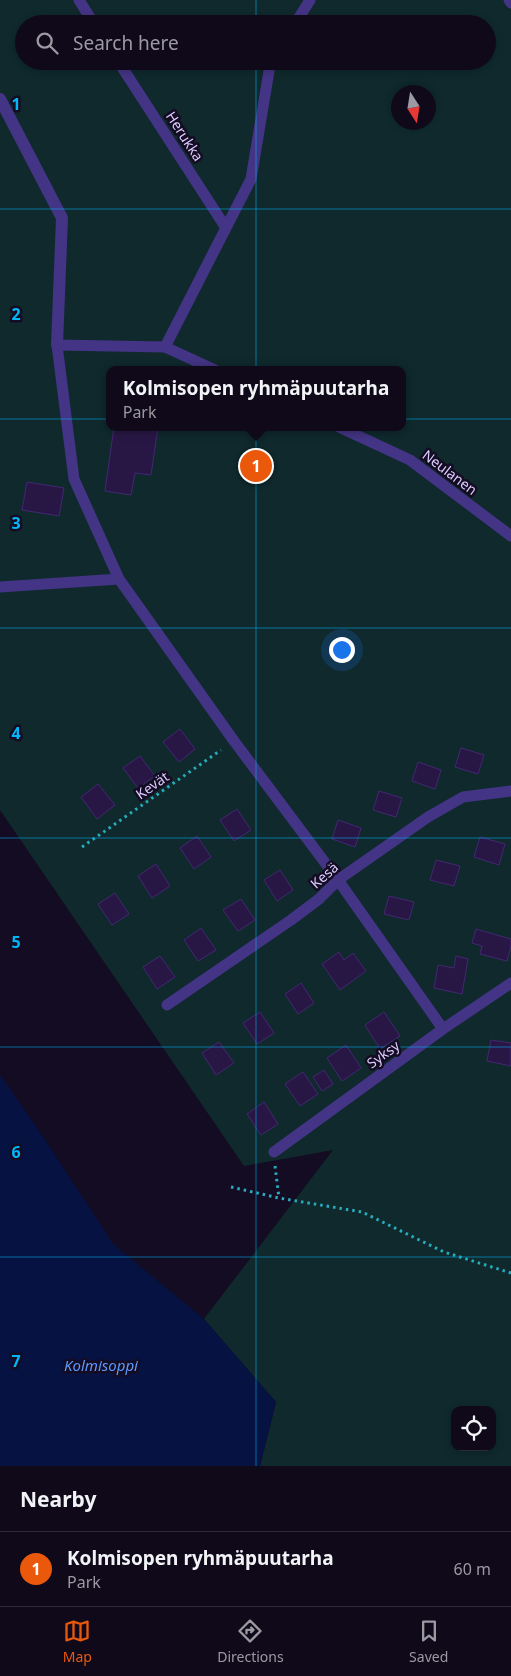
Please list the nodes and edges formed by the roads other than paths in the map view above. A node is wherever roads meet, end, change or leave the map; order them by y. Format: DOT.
graph roads {
  1 [pos="79,0"];
  2 [pos="310,0"];
  3 [pos="88,15"];
  4 [pos="301,15"];
  5 [pos="124,70"];
  6 [pos="269,70"];
  7 [pos="0,99"];
  8 [pos="226,228"];
  9 [pos="57,345"];
  10 [pos="165,347"];
  11 [pos="206,366"];
  12 [pos="348,431"];
  13 [pos="511,536"];
  14 [pos="119,579"];
  15 [pos="0,586"];
  16 [pos="511,791"];
  17 [pos="338,880"];
  18 [pos="511,983"];
  19 [pos="166,1005"];
  20 [pos="443,1029"];
  21 [pos="274,1152"];
  1 -- 3 [label="lane"];
  2 -- 4 [label="lane"];
  5 -- 8 [label="lane, Herukka"];
  6 -- 8 [label="lane"];
  7 -- 9 [label="street"];
  8 -- 10 [label="lane"];
  9 -- 10 [label="lane"];
  9 -- 14 [label="lane"];
  10 -- 11 [label="lane"];
  12 -- 13 [label="lane, Neulanen"];
  14 -- 15 [label="lane"];
  14 -- 17 [label="lane"];
  16 -- 17 [label="lane, Kesä"];
  17 -- 19 [label="lane, Kesä"];
  17 -- 20 [label="lane"];
  18 -- 20 [label="lane, Syksy"];
  20 -- 21 [label="lane, Syksy"];
}
